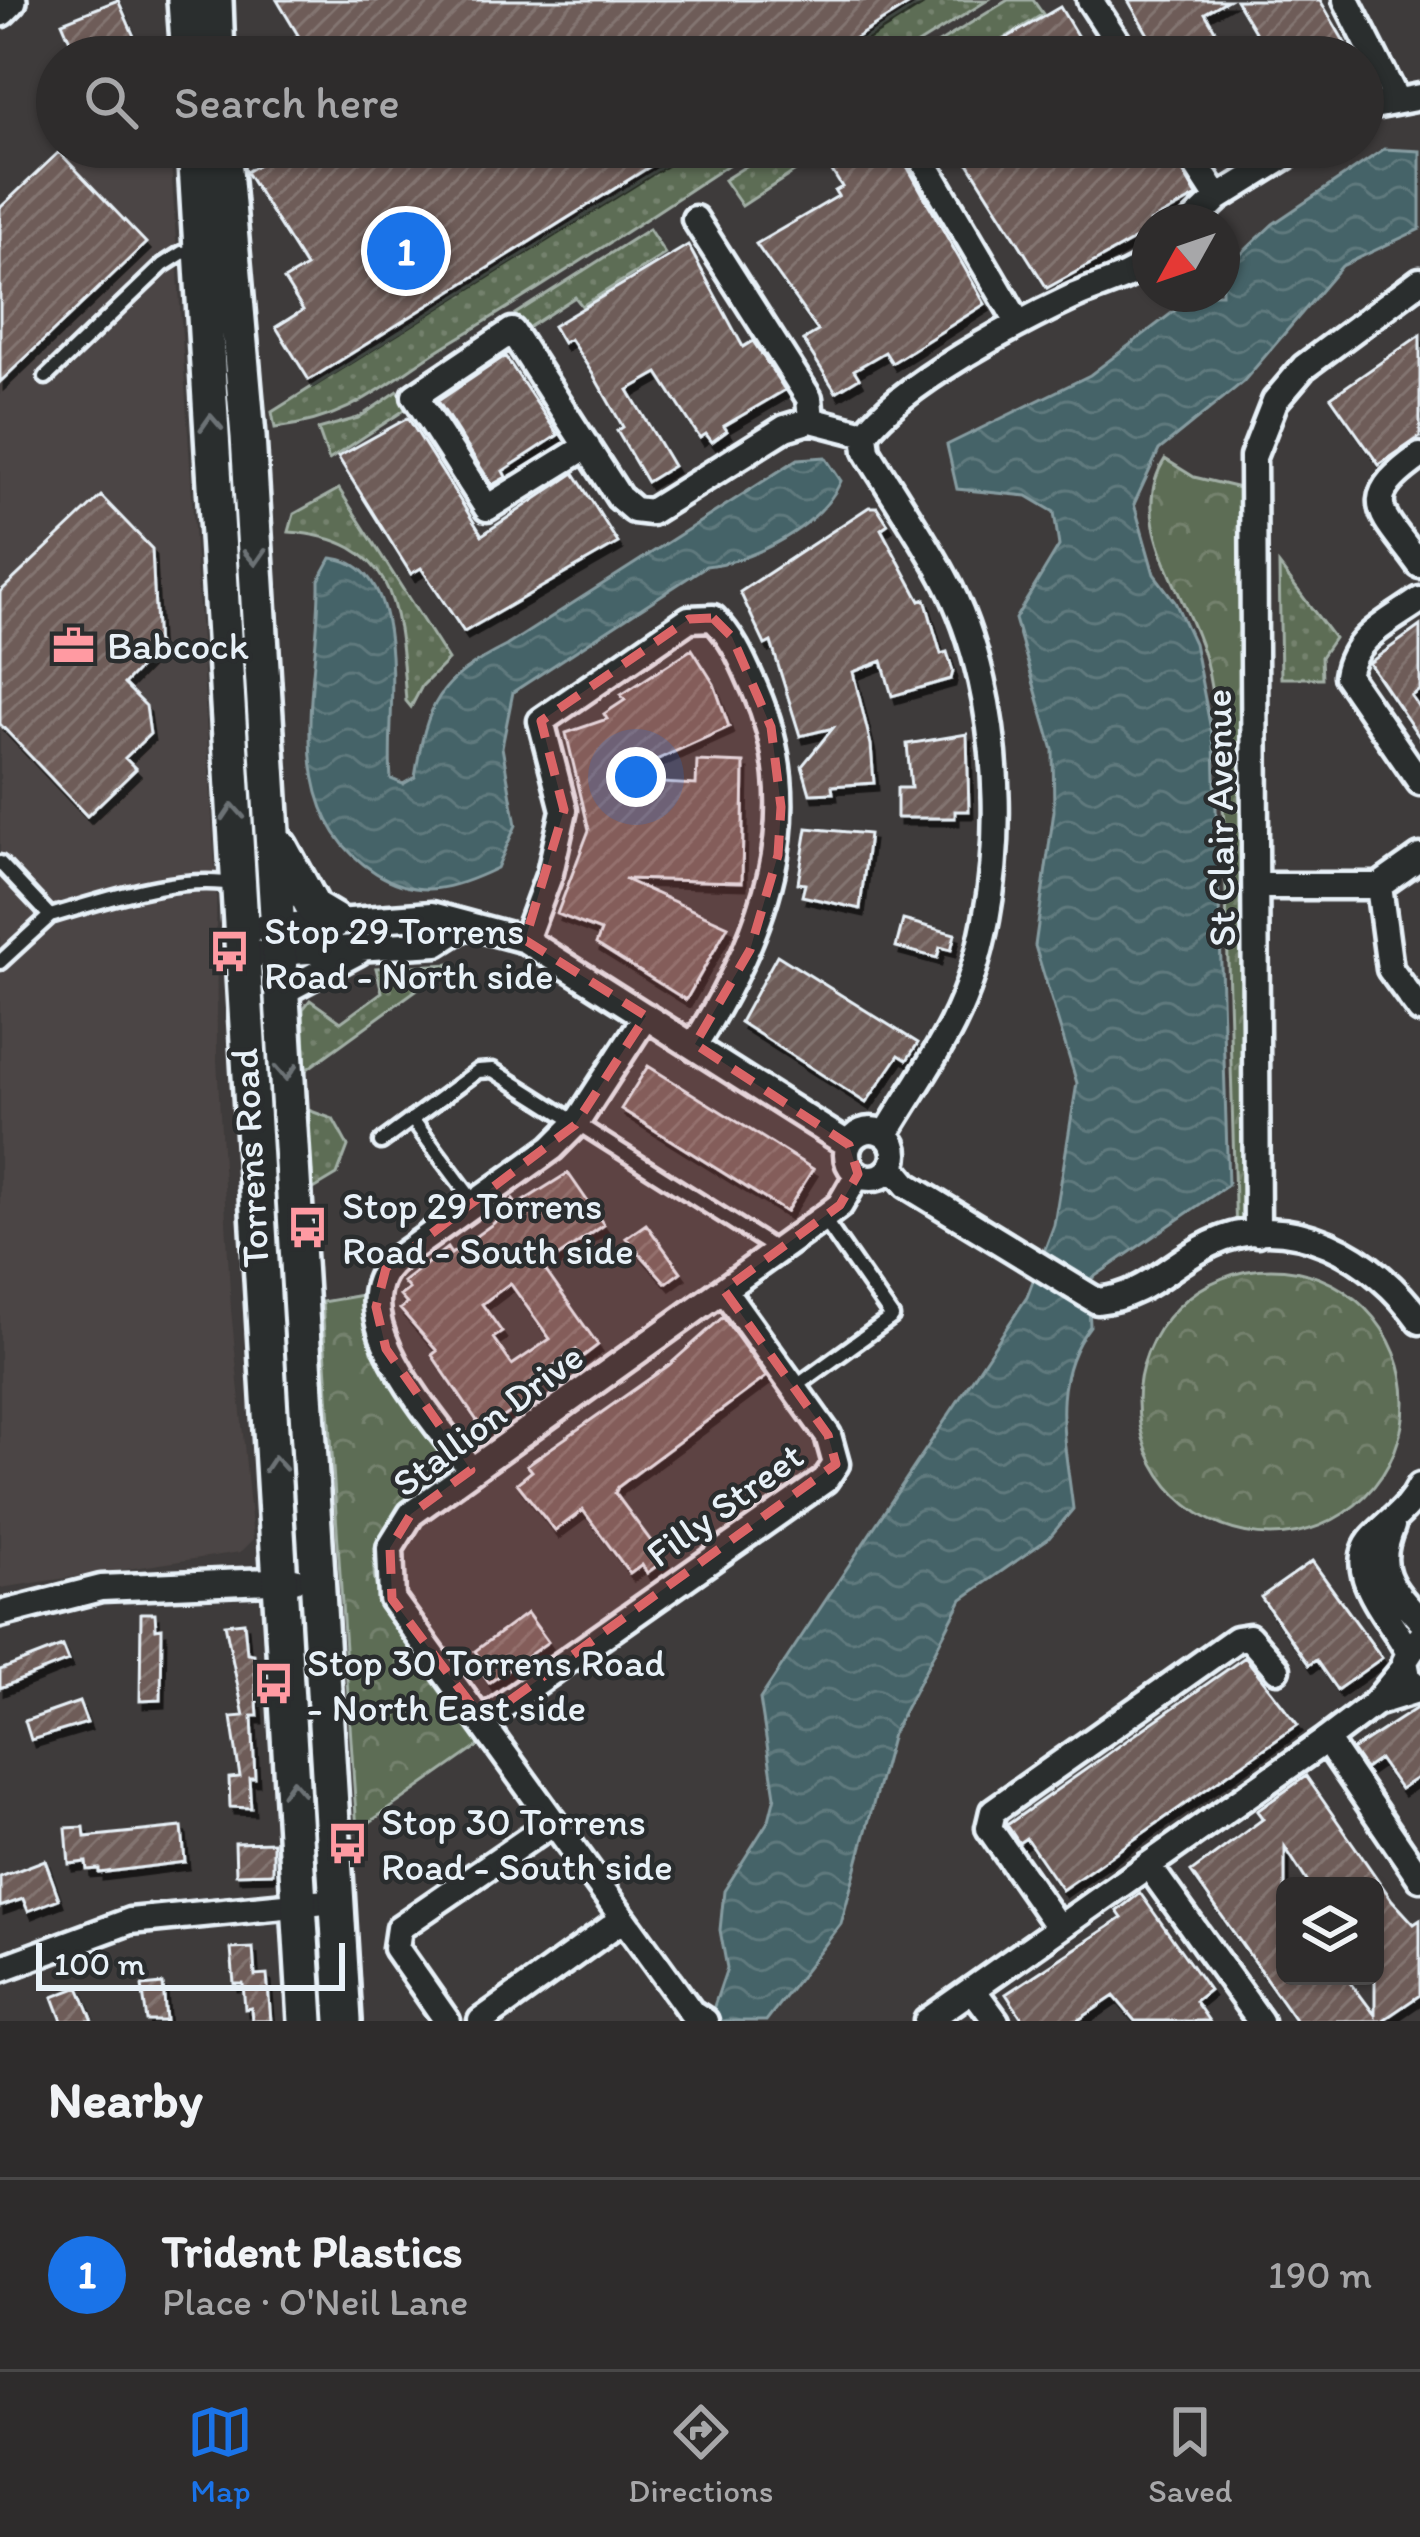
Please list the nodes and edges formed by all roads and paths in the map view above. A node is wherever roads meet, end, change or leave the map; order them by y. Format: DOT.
graph roads {
  1 [pos="9,0"];
  2 [pos="185,0"];
  3 [pos="215,0"];
  4 [pos="1090,0"];
  5 [pos="1346,0"];
  6 [pos="0,9"];
  7 [pos="197,36"];
  8 [pos="207,36"];
  9 [pos="1113,36"];
  10 [pos="1369,36"];
  11 [pos="1384,60"];
  12 [pos="1408,98"];
  13 [pos="199,168"];
  14 [pos="221,168"];
  15 [pos="927,168"];
  16 [pos="1199,168"];
  17 [pos="1266,168"];
  18 [pos="1218,198"];
  19 [pos="1212,204"];
  20 [pos="695,219"];
  21 [pos="215,250"];
  22 [pos="1132,274"];
  23 [pos="1420,281"];
  24 [pos="1019,324"];
  25 [pos="46,376"];
  26 [pos="811,420"];
  27 [pos="865,434"];
  28 [pos="587,446"];
  29 [pos="1420,456"];
  30 [pos="1420,565"];
  31 [pos="1420,600"];
  32 [pos="1420,782"];
  33 [pos="271,829"];
  34 [pos="1420,857"];
  35 [pos="0,863"];
  36 [pos="239,885"];
  37 [pos="1256,886"];
  38 [pos="1379,886"];
  39 [pos="50,916"];
  40 [pos="334,921"];
  41 [pos="464,926"];
  42 [pos="278,940"];
  43 [pos="525,940"];
  44 [pos="242,942"];
  45 [pos="365,948"];
  46 [pos="0,962"];
  47 [pos="281,993"];
  48 [pos="1420,1010"];
  49 [pos="646,1016"];
  50 [pos="695,1044"];
  51 [pos="412,1119"];
  52 [pos="575,1124"];
  53 [pos="886,1135"];
  54 [pos="381,1142"];
  55 [pos="849,1145"];
  56 [pos="892,1167"];
  57 [pos="858,1174"];
  58 [pos="474,1202"];
  59 [pos="823,1218"];
  60 [pos="1256,1233"];
  61 [pos="778,1250"];
  62 [pos="724,1290"];
  63 [pos="1420,1321"];
  64 [pos="793,1389"];
  65 [pos="471,1470"];
  66 [pos="1420,1486"];
  67 [pos="1396,1518"];
  68 [pos="298,1580"];
  69 [pos="0,1614"];
  70 [pos="1420,1620"];
  71 [pos="1411,1651"];
  72 [pos="1277,1669"];
  73 [pos="1420,1689"];
  74 [pos="1375,1703"];
  75 [pos="483,1720"];
  76 [pos="1326,1740"];
  77 [pos="552,1822"];
  78 [pos="1148,1865"];
  79 [pos="1420,1878"];
  80 [pos="336,1901"];
  81 [pos="299,1905"];
  82 [pos="622,1919"];
  83 [pos="1058,1927"];
  84 [pos="0,1970"];
  85 [pos="974,1991"];
  86 [pos="698,2017"];
  87 [pos="306,2021"];
  88 [pos="344,2021"];
  89 [pos="447,2021"];
  90 [pos="481,2021"];
  91 [pos="927,2021"];
  92 [pos="996,2021"];
  93 [pos="1260,2021"];
  1 -- 6 [label="main road"];
  2 -- 7 [label="main road"];
  3 -- 8 [label="main road"];
  4 -- 9 [label="street"];
  5 -- 10 [label="street"];
  11 -- 12 [label="street"];
  13 -- 21 [label="main road, Torrens Road"];
  14 -- 21 [label="main road, Torrens Road"];
  15 -- 24 [label="street"];
  16 -- 18 [label="street"];
  17 -- 18 [label="street"];
  18 -- 19 [label="street"];
  20 -- 26 [label="street"];
  21 -- 25 [label="lane"];
  21 -- 33 [label="main road, Torrens Road, one-way"];
  36 -- 21 [label="main road, Torrens Road, one-way"];
  22 -- 24 [label="street"];
  23 -- 37 [label="street, St Clair Avenue"];
  24 -- 27 [label="street"];
  26 -- 27 [label="street"];
  26 -- 28 [label="street"];
  27 -- 53 [label="street"];
  28 -- 28 [label="street"];
  29 -- 30 [label="street"];
  31 -- 32 [label="street"];
  33 -- 40 [label="main road"];
  33 -- 42 [label="main road, Torrens Road"];
  34 -- 38 [label="street"];
  35 -- 39 [label="lane"];
  36 -- 39 [label="lane"];
  36 -- 44 [label="main road, Torrens Road"];
  37 -- 38 [label="street"];
  37 -- 60 [label="street, St Clair Avenue"];
  38 -- 48 [label="street"];
  39 -- 46 [label="lane"];
  40 -- 41 [label="street"];
  40 -- 42 [label="street"];
  41 -- 43 [label="street"];
  41 -- 45 [label="street"];
  42 -- 44 [label="street"];
  42 -- 45 [label="street"];
  42 -- 47 [label="main road, Torrens Road"];
  43 -- 49 [label="street"];
  43 -- 50 [label="street"];
  68 -- 44 [label="main road, Torrens Road, one-way"];
  45 -- 47 [label="street"];
  47 -- 68 [label="main road, Torrens Road, one-way"];
  49 -- 50 [label="street"];
  49 -- 52 [label="street"];
  50 -- 55 [label="street"];
  51 -- 52 [label="lane"];
  51 -- 54 [label="lane"];
  51 -- 58 [label="lane"];
  52 -- 58 [label="street"];
  52 -- 61 [label="lane"];
  53 -- 55 [label="street"];
  53 -- 56 [label="street"];
  55 -- 57 [label="street"];
  56 -- 57 [label="street"];
  56 -- 60 [label="street"];
  57 -- 59 [label="street, Stallion Drive"];
  58 -- 65 [label="street"];
  59 -- 61 [label="street, Stallion Drive"];
  59 -- 64 [label="lane"];
  60 -- 63 [label="street"];
  61 -- 62 [label="street, Stallion Drive"];
  62 -- 64 [label="street, Filly Street"];
  62 -- 65 [label="street, Stallion Drive"];
  64 -- 75 [label="street, Filly Street"];
  65 -- 75 [label="street, Stallion Drive"];
  66 -- 67 [label="street"];
  67 -- 70 [label="street"];
  67 -- 71 [label="street"];
  68 -- 69 [label="street"];
  68 -- 80 [label="main road, Torrens Road"];
  81 -- 68 [label="main road, Torrens Road, one-way"];
  71 -- 73 [label="street"];
  71 -- 74 [label="street"];
  72 -- 83 [label="street"];
  73 -- 74 [label="street"];
  74 -- 76 [label="street"];
  75 -- 77 [label="street, Stallion Drive"];
  76 -- 78 [label="street"];
  76 -- 79 [label="street"];
  77 -- 82 [label="street, Stallion Drive"];
  77 -- 89 [label="street"];
  78 -- 83 [label="street"];
  78 -- 93 [label="street"];
  80 -- 81 [label="street"];
  80 -- 88 [label="main road, Torrens Road"];
  81 -- 84 [label="street"];
  81 -- 87 [label="main road, Torrens Road"];
  82 -- 86 [label="street, Stallion Drive"];
  82 -- 90 [label="street"];
  83 -- 85 [label="street"];
  85 -- 91 [label="street"];
  85 -- 92 [label="street"];
}
